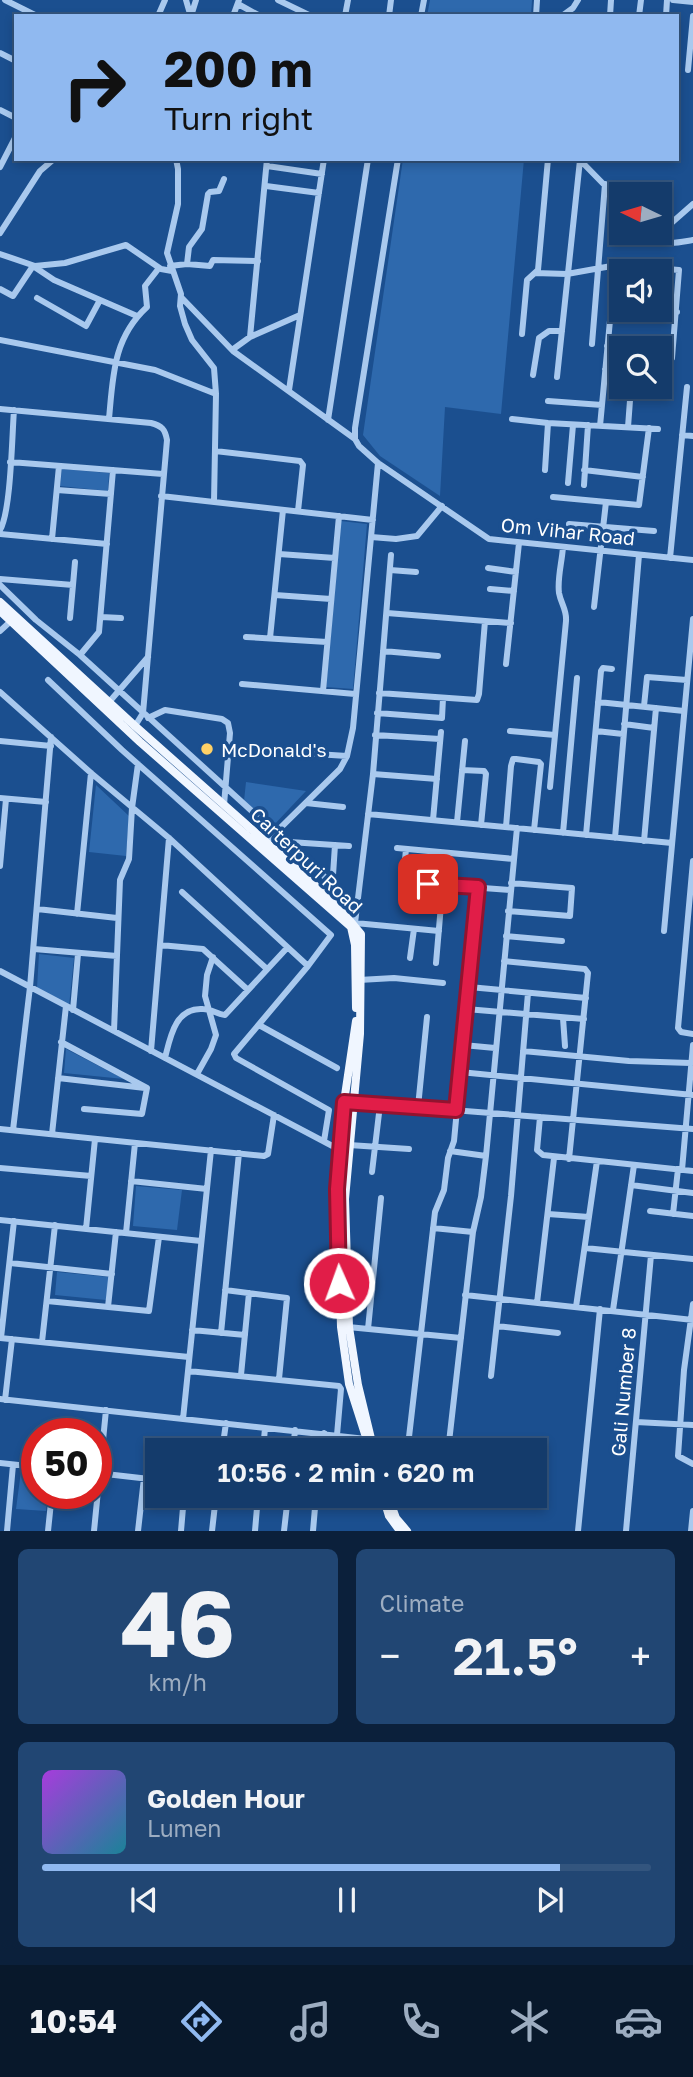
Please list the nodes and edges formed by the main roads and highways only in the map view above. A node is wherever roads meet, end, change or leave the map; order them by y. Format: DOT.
graph roads {
  1 [pos="2,610"];
  2 [pos="13,619"];
  3 [pos="262,845"];
  4 [pos="349,1102"];
  5 [pos="345,1327"];
  6 [pos="354,1385"];
  7 [pos="366,1438"];
  8 [pos="368,1438"];
  9 [pos="388,1508"];
  10 [pos="392,1508"];
  11 [pos="400,1531"];
  12 [pos="407,1531"];
  1 -- 2 [label="main road, Carterpuri Road"];
  2 -- 3 [label="main road, Carterpuri Road"];
  2 -- 3 [label="main road, Carterpuri Road"];
  3 -- 4 [label="main road, Carterpuri Road"];
  4 -- 5 [label="main road, Carterpuri Road"];
  4 -- 5 [label="main road, Carterpuri Road"];
  5 -- 6 [label="main road, Carterpuri Road"];
  6 -- 7 [label="main road, Carterpuri Road"];
  6 -- 8 [label="main road, Carterpuri Road"];
  9 -- 11 [label="main road"];
  10 -- 12 [label="main road"];
}
